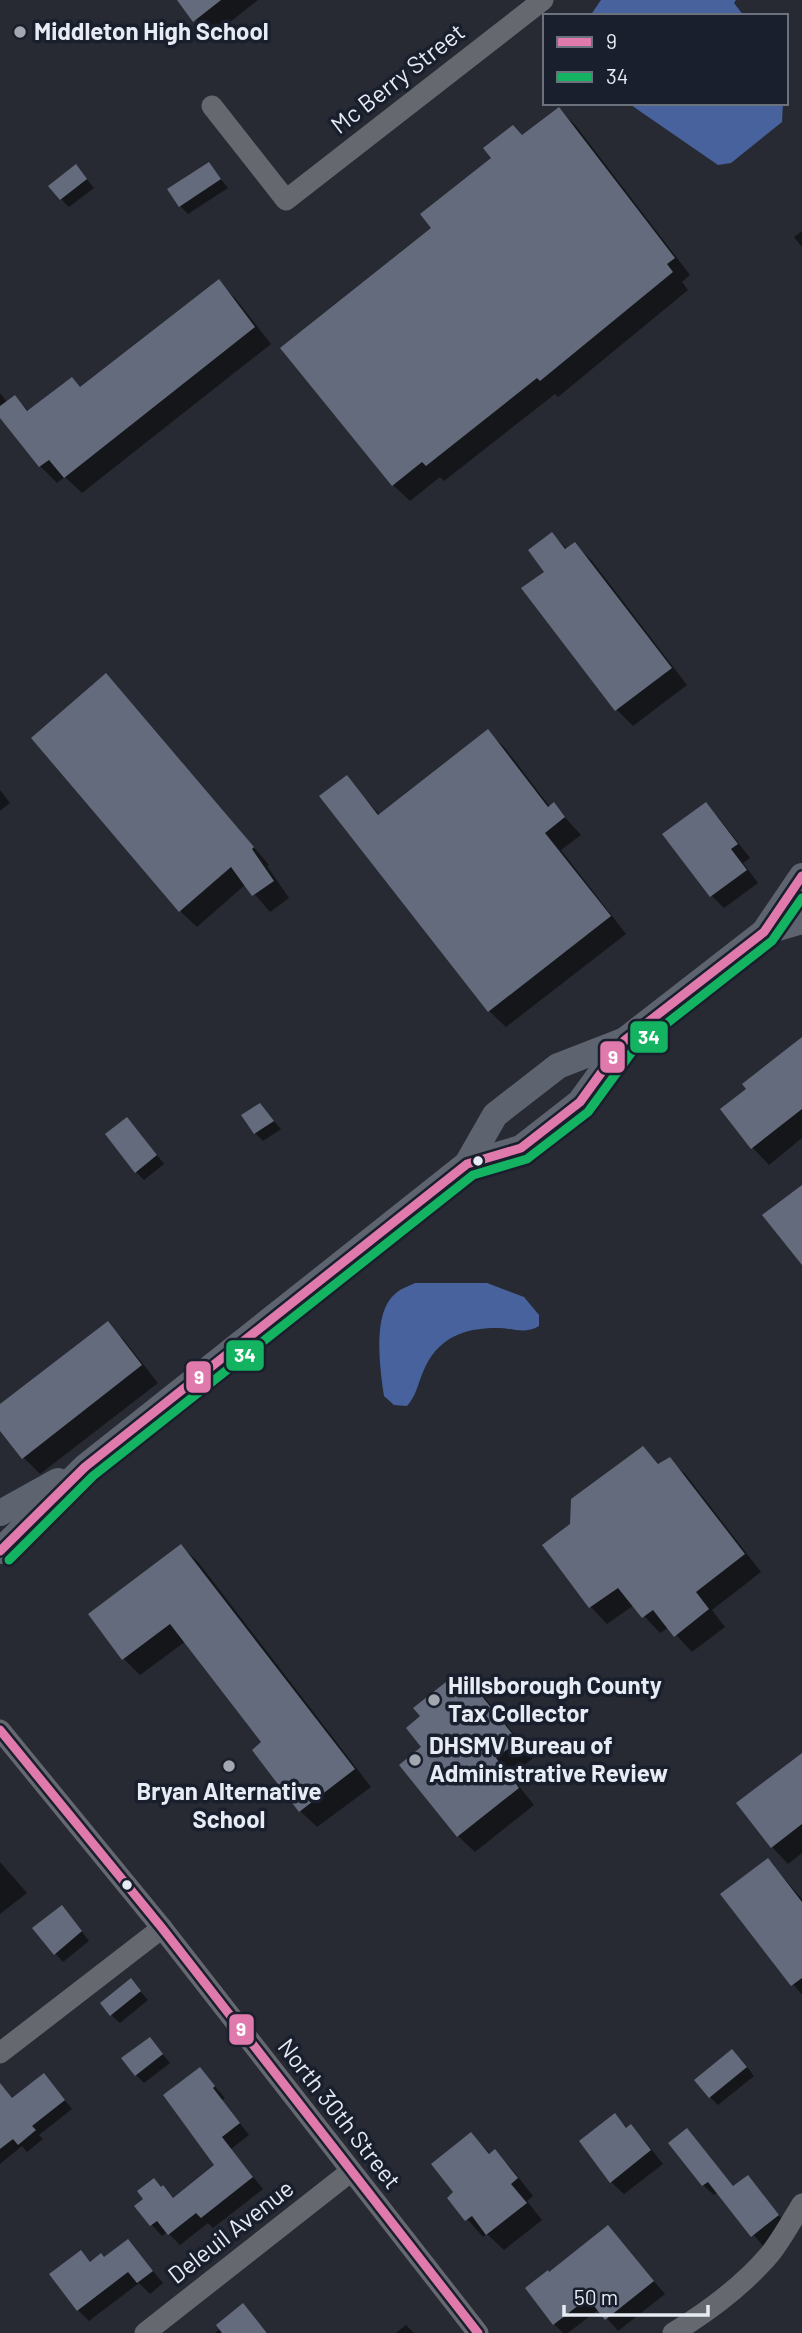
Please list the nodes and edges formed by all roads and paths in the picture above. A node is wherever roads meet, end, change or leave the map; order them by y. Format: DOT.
graph roads {
  1 [pos="543,0"];
  2 [pos="212,106"];
  3 [pos="802,876"];
  4 [pos="802,921"];
  5 [pos="764,932"];
  6 [pos="625,1040"];
  7 [pos="467,1164"];
  8 [pos="85,1467"];
  9 [pos="0,1513"];
  10 [pos="0,1551"];
  11 [pos="0,1730"];
  12 [pos="162,1928"];
  13 [pos="0,2053"];
  14 [pos="350,2172"];
  15 [pos="802,2204"];
  16 [pos="145,2333"];
  17 [pos="478,2333"];
  18 [pos="673,2333"];
  1 -- 2 [label="street, Mc Berry Street"];
  3 -- 5 [label="main road"];
  4 -- 5 [label="main road"];
  5 -- 6 [label="main road"];
  6 -- 7 [label="main road"];
  6 -- 7 [label="main road"];
  7 -- 8 [label="main road"];
  8 -- 9 [label="main road"];
  8 -- 10 [label="main road"];
  11 -- 12 [label="street, North 30th Street"];
  12 -- 13 [label="street"];
  12 -- 14 [label="street, North 30th Street"];
  14 -- 16 [label="street, Deleuil Avenue"];
  14 -- 17 [label="street, North 30th Street"];
  15 -- 18 [label="street"];
}
